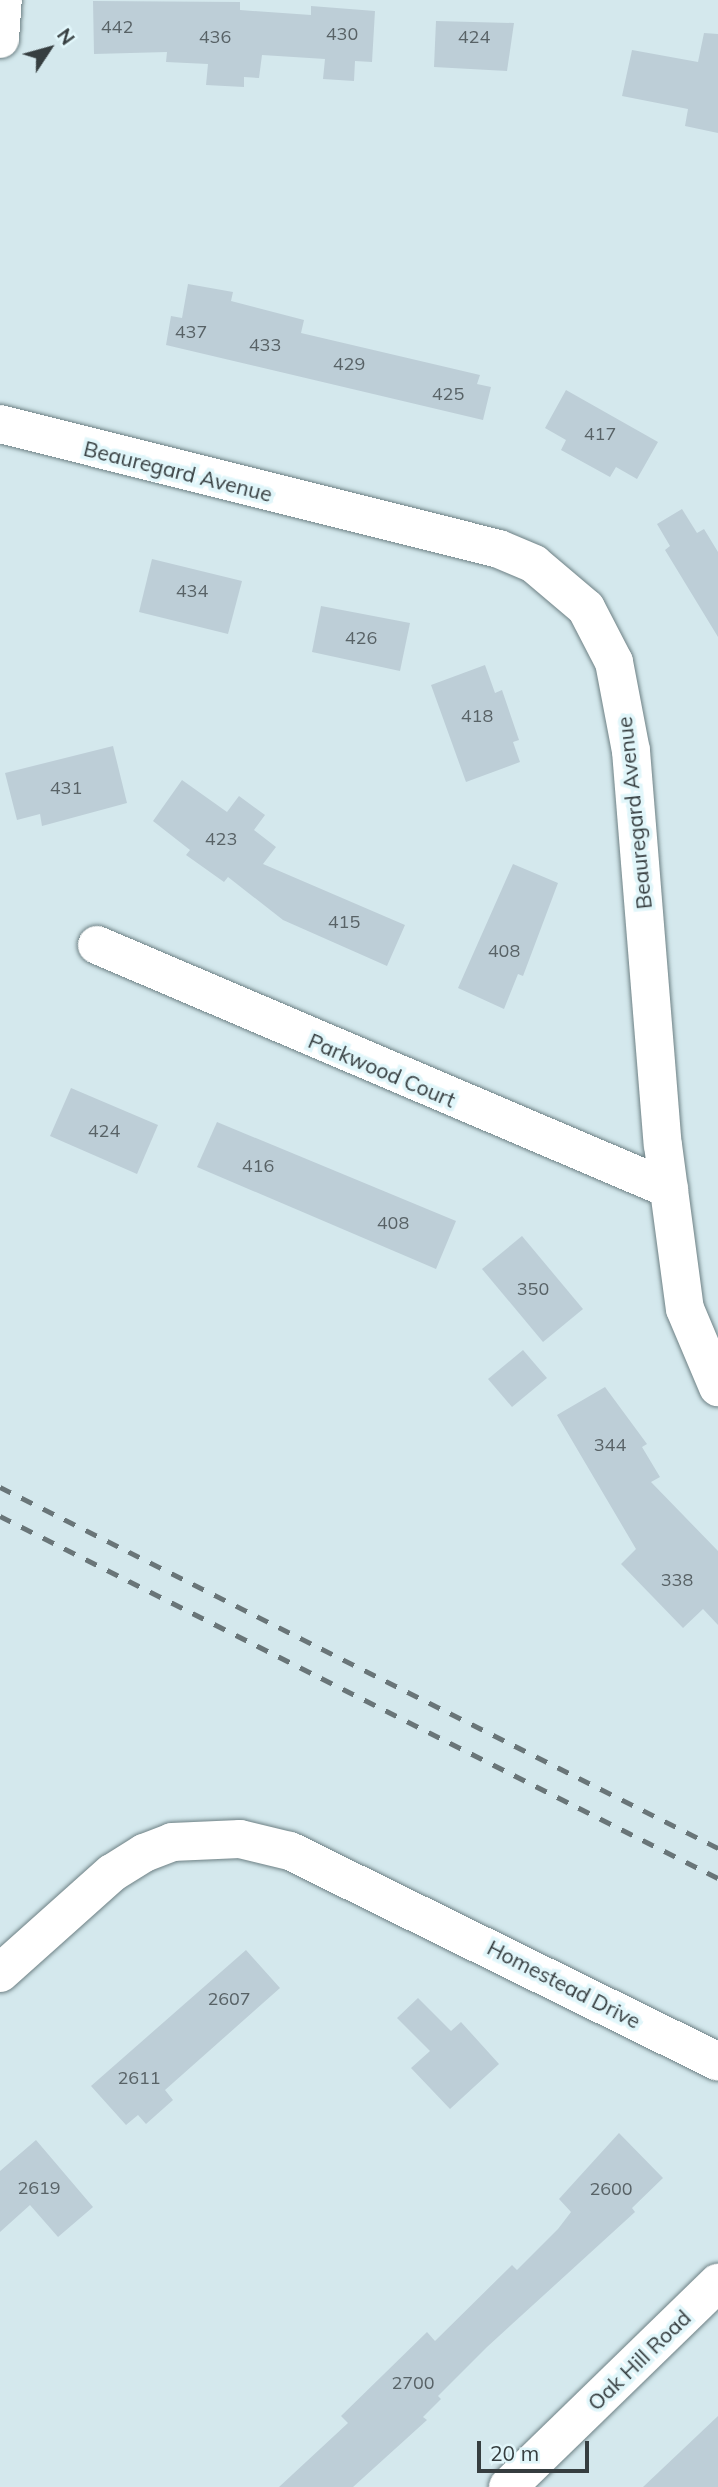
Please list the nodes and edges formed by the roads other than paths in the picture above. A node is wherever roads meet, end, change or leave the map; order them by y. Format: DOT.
graph roads {
  1 [pos="3,0"];
  2 [pos="0,39"];
  3 [pos="0,424"];
  4 [pos="97,945"];
  5 [pos="669,1189"];
  6 [pos="718,1387"];
  7 [pos="0,1973"];
  8 [pos="718,2062"];
  9 [pos="714,2287"];
  10 [pos="526,2481"];
  1 -- 2 [label="street"];
  3 -- 5 [label="street, Beauregard Avenue"];
  4 -- 5 [label="street, Parkwood Court"];
  5 -- 6 [label="street, Beauregard Avenue"];
  7 -- 8 [label="street, Homestead Drive"];
  9 -- 10 [label="street, Oak Hill Road"];
}
